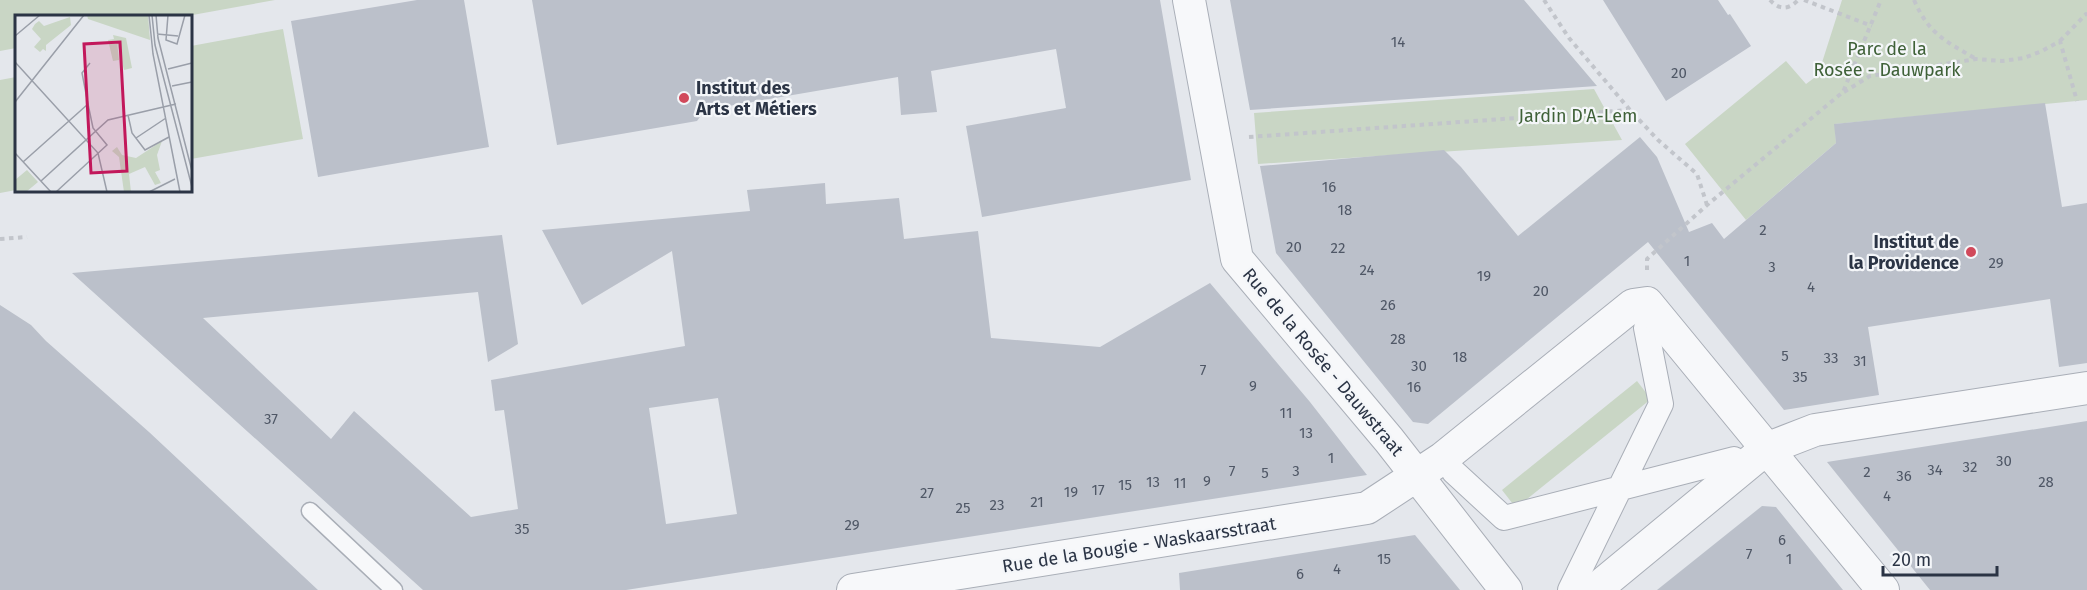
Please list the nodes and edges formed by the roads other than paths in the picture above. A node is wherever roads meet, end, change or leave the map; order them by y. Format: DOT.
graph roads {
  1 [pos="1189,0"];
  2 [pos="1646,328"];
  3 [pos="2087,388"];
  4 [pos="1766,449"];
  5 [pos="1734,459"];
  6 [pos="1454,472"];
  7 [pos="1415,475"];
  8 [pos="1620,488"];
  9 [pos="310,511"];
  10 [pos="975,581"];
  11 [pos="394,590"];
  12 [pos="853,590"];
  13 [pos="1506,590"];
  14 [pos="1570,590"];
  15 [pos="1595,590"];
  16 [pos="1883,590"];
  1 -- 7 [label="street, Rue de la Rosée - Dauwstraat"];
  2 -- 8 [label="street"];
  3 -- 4 [label="street"];
  4 -- 7 [label="street, Rue de la Bougie - Waskaarsstraat"];
  4 -- 15 [label="street"];
  4 -- 16 [label="street"];
  5 -- 8 [label="street"];
  6 -- 8 [label="street"];
  7 -- 10 [label="street, Rue de la Bougie - Waskaarsstraat"];
  7 -- 13 [label="street, Rue de la Rosée - Dauwstraat"];
  8 -- 14 [label="street"];
  9 -- 11 [label="lane"];
  10 -- 12 [label="street, Rue de la Bougie - Waskaarsstraat"];
}
